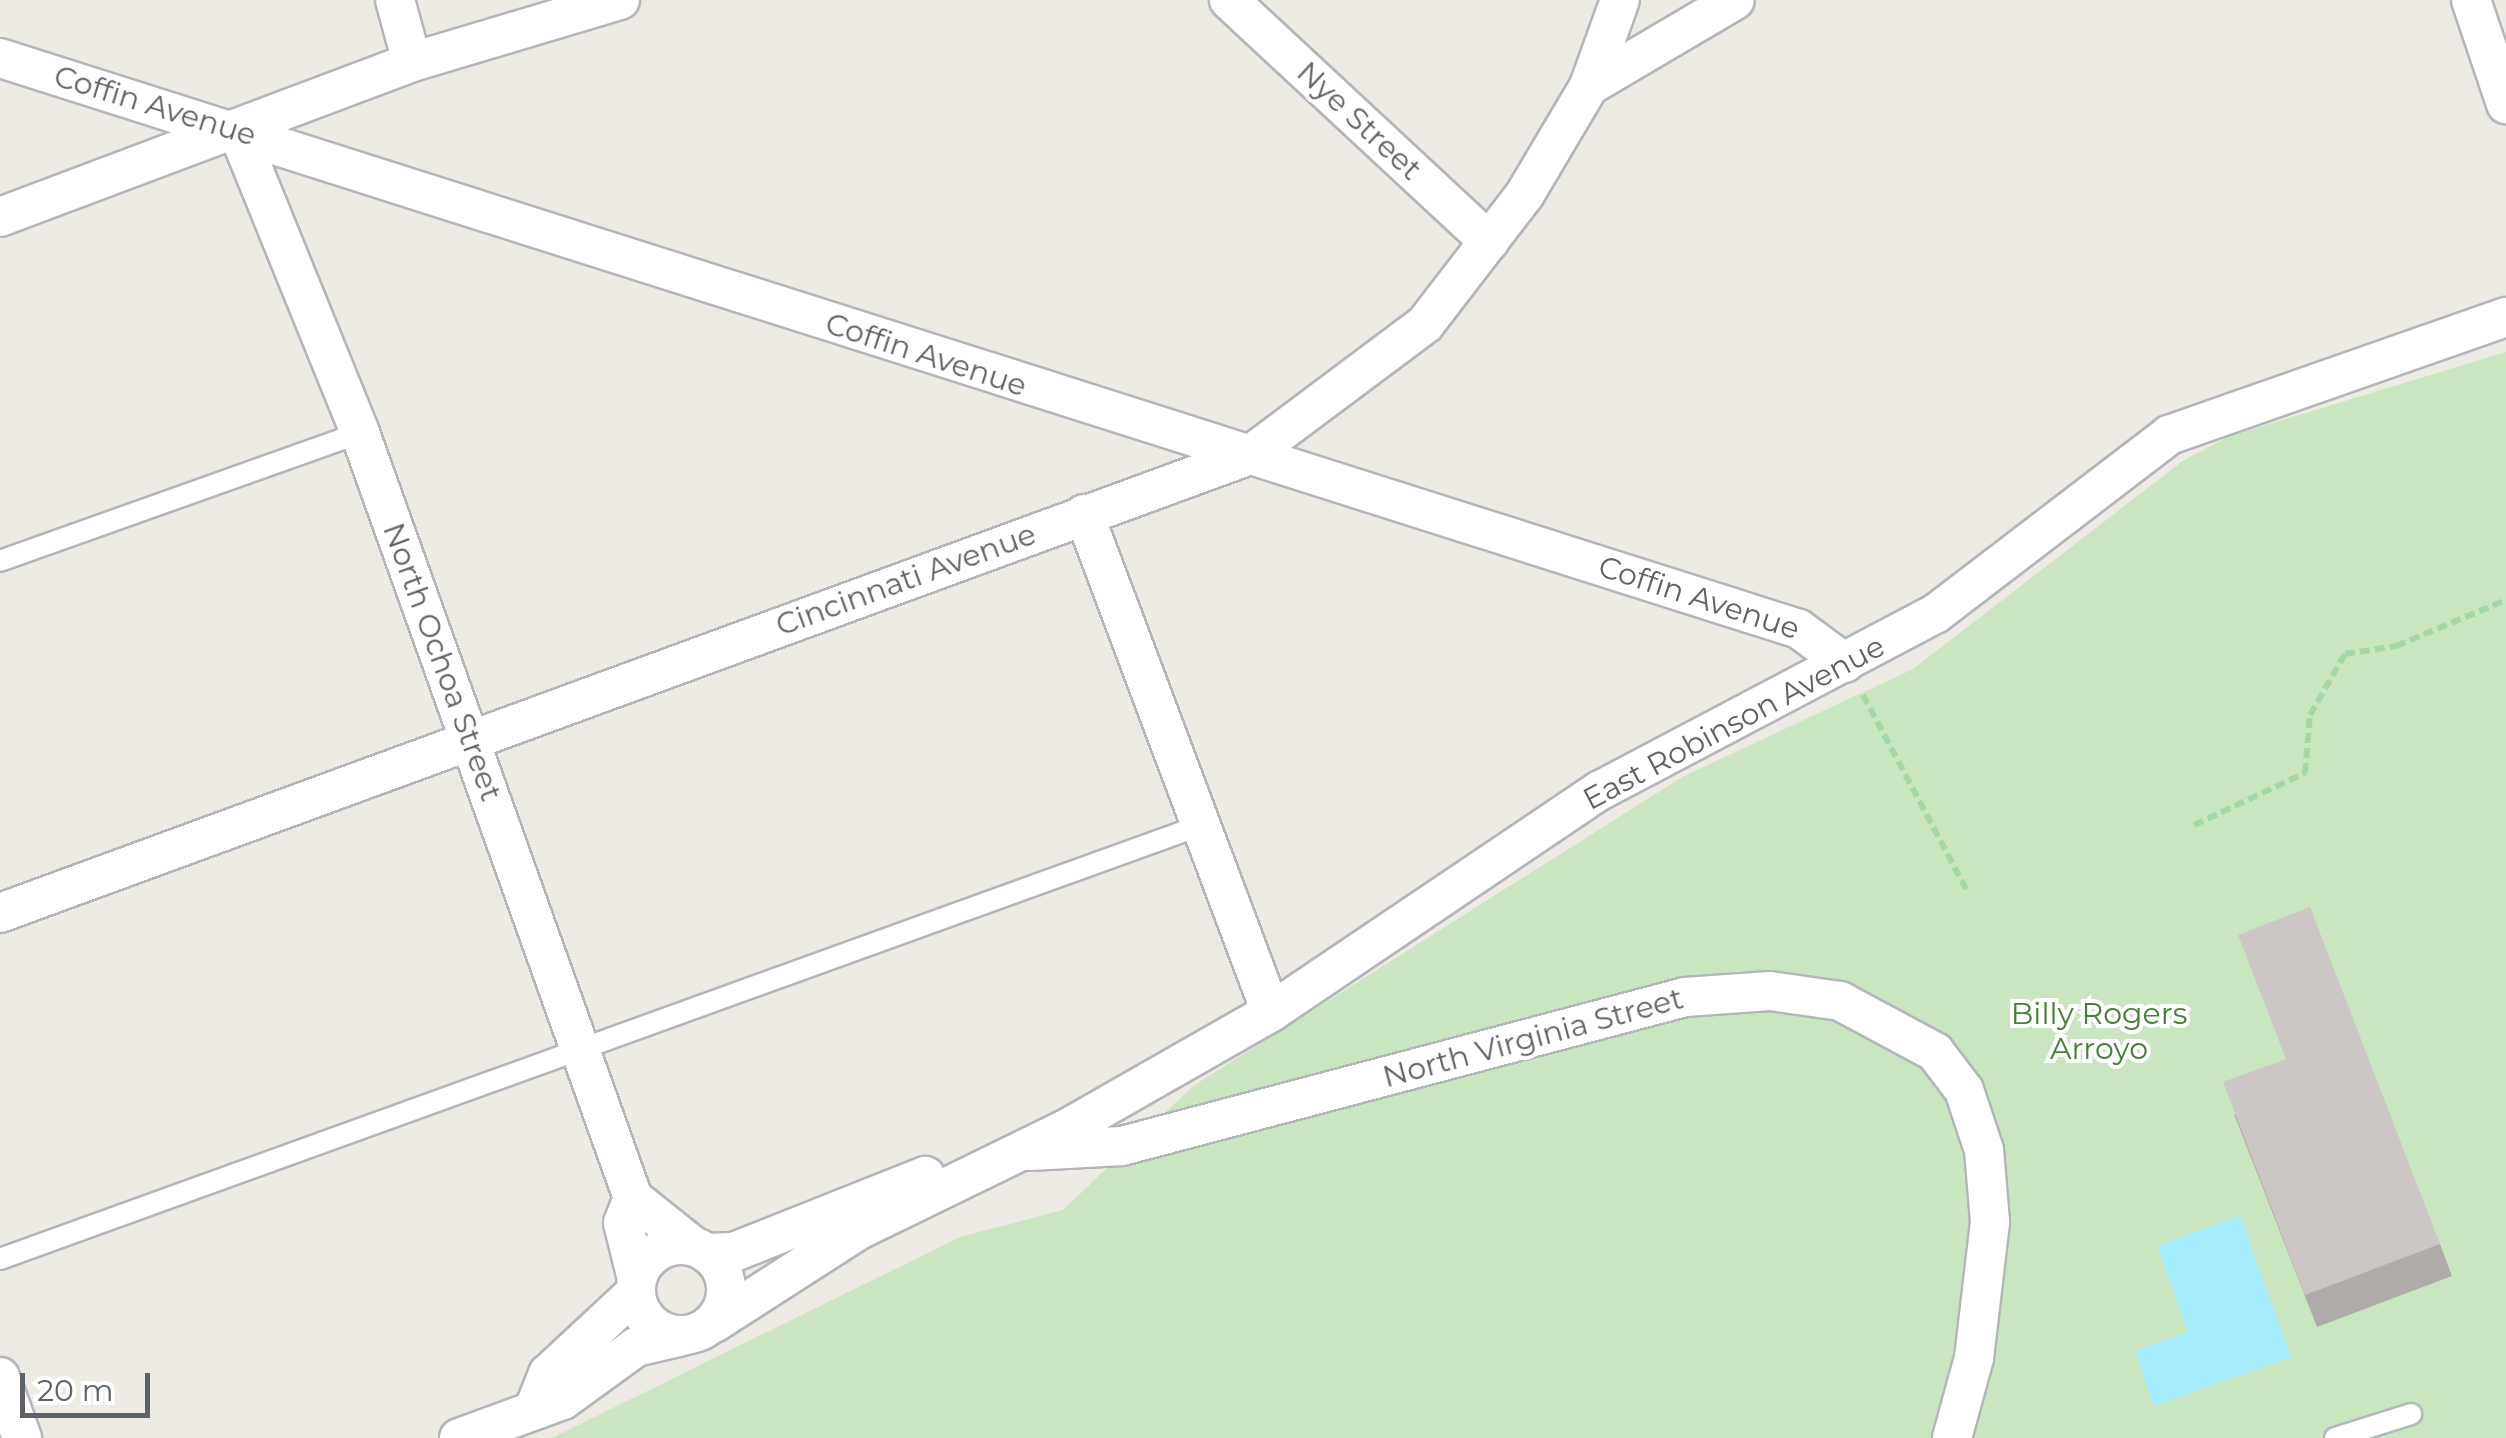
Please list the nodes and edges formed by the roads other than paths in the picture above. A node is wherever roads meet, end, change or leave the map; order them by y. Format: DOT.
graph roads {
  1 [pos="394,0"];
  2 [pos="620,0"];
  3 [pos="1229,0"];
  4 [pos="1620,0"];
  5 [pos="1734,0"];
  6 [pos="2471,0"];
  7 [pos="0,58"];
  8 [pos="412,62"];
  9 [pos="1589,86"];
  10 [pos="2506,104"];
  11 [pos="238,132"];
  12 [pos="0,217"];
  13 [pos="1488,242"];
  14 [pos="2506,317"];
  15 [pos="360,433"];
  16 [pos="1250,455"];
  17 [pos="1084,514"];
  18 [pos="0,562"];
  19 [pos="1845,663"];
  20 [pos="470,743"];
  21 [pos="1198,826"];
  22 [pos="0,913"];
  23 [pos="1271,1012"];
  24 [pos="580,1045"];
  25 [pos="1022,1151"];
  26 [pos="977,1173"];
  27 [pos="633,1198"];
  28 [pos="700,1250"];
  29 [pos="0,1260"];
  30 [pos="636,1286"];
  31 [pos="700,1329"];
  32 [pos="0,1378"];
  33 [pos="535,1406"];
  34 [pos="2411,1414"];
  35 [pos="22,1438"];
  36 [pos="459,1438"];
  37 [pos="1952,1438"];
  38 [pos="2335,1438"];
  1 -- 8 [label="street"];
  2 -- 8 [label="street"];
  3 -- 13 [label="street, Nye Street"];
  4 -- 9 [label="street, Cincinnati Avenue"];
  5 -- 9 [label="street"];
  6 -- 10 [label="street"];
  7 -- 11 [label="street, Coffin Avenue"];
  8 -- 11 [label="street"];
  9 -- 13 [label="street, Cincinnati Avenue"];
  11 -- 12 [label="street"];
  11 -- 15 [label="street, North Ochoa Street"];
  11 -- 16 [label="street, Coffin Avenue"];
  13 -- 16 [label="street, Cincinnati Avenue"];
  14 -- 19 [label="street, East Robinson Avenue"];
  15 -- 18 [label="lane"];
  15 -- 20 [label="street, North Ochoa Street"];
  16 -- 17 [label="street, Cincinnati Avenue"];
  16 -- 19 [label="street, Coffin Avenue"];
  17 -- 20 [label="street, Cincinnati Avenue"];
  17 -- 21 [label="street"];
  19 -- 23 [label="street, East Robinson Avenue"];
  20 -- 22 [label="street, Cincinnati Avenue"];
  20 -- 24 [label="street, North Ochoa Street"];
  21 -- 23 [label="street"];
  21 -- 24 [label="lane"];
  23 -- 25 [label="street, East Robinson Avenue"];
  24 -- 27 [label="street, North Ochoa Street"];
  24 -- 29 [label="lane"];
  25 -- 26 [label="street, East Robinson Avenue"];
  25 -- 37 [label="street, North Virginia Street"];
  26 -- 28 [label="street, East Robinson Avenue"];
  26 -- 31 [label="street, East Robinson Avenue"];
  27 -- 28 [label="street"];
  27 -- 30 [label="street, North Ochoa Street"];
  28 -- 30 [label="street"];
  28 -- 31 [label="street"];
  30 -- 31 [label="street"];
  30 -- 33 [label="street"];
  31 -- 33 [label="street, East Robinson Avenue"];
  32 -- 35 [label="street"];
  33 -- 36 [label="street, East Robinson Avenue"];
  34 -- 38 [label="lane"];
}
